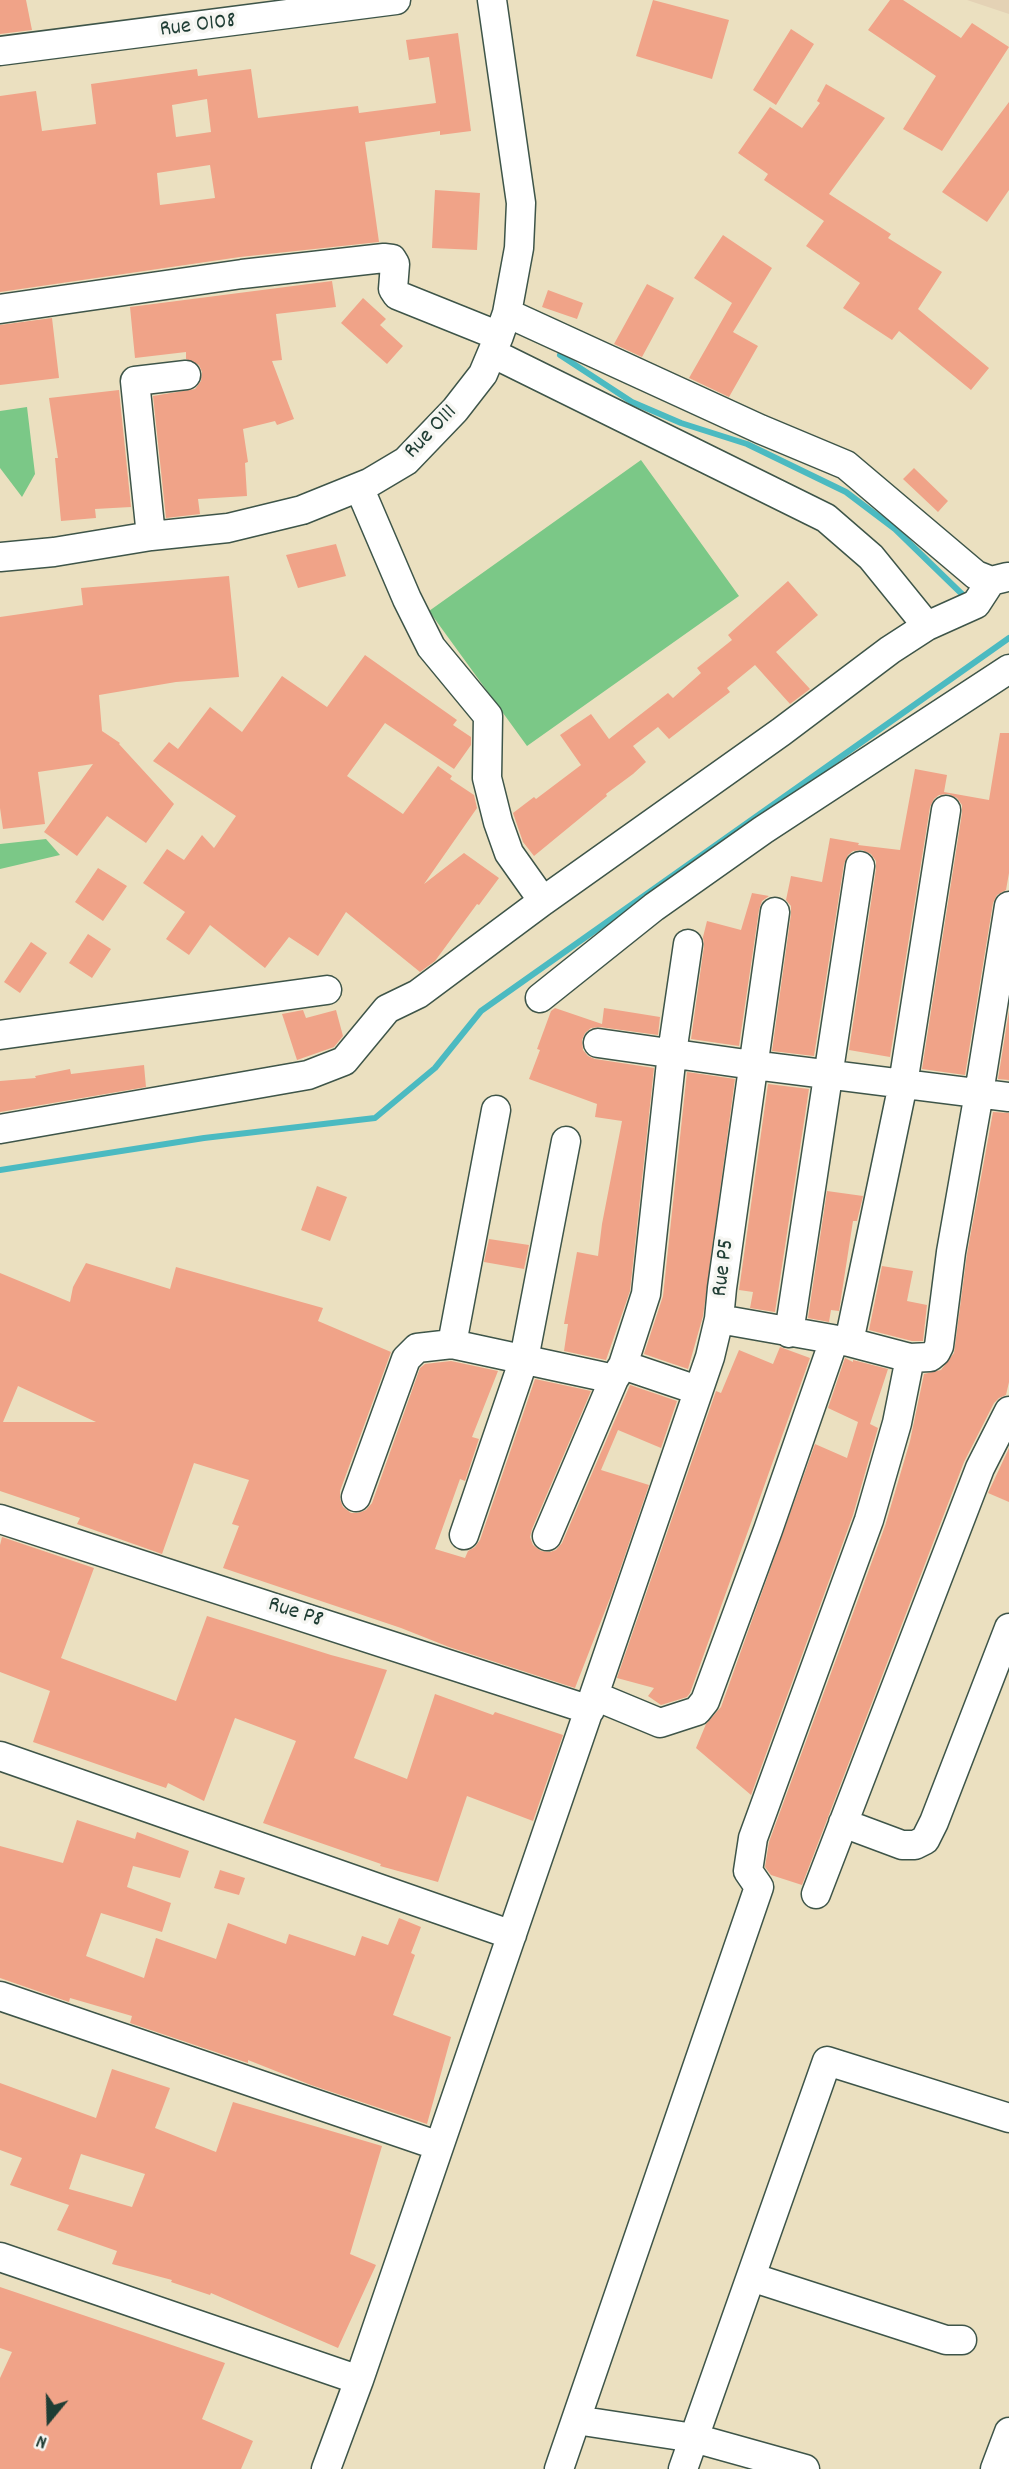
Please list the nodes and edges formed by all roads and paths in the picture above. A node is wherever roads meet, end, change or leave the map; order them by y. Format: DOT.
graph roads {
  1 [pos="396,0"];
  2 [pos="492,0"];
  3 [pos="0,51"];
  4 [pos="0,309"];
  5 [pos="499,334"];
  6 [pos="186,375"];
  7 [pos="359,487"];
  8 [pos="151,536"];
  9 [pos="0,556"];
  10 [pos="1000,578"];
  11 [pos="926,626"];
  12 [pos="1009,669"];
  13 [pos="946,810"];
  14 [pos="860,866"];
  15 [pos="543,901"];
  16 [pos="1009,906"];
  17 [pos="775,912"];
  18 [pos="688,944"];
  19 [pos="327,990"];
  20 [pos="540,998"];
  21 [pos="0,1035"];
  22 [pos="598,1043"];
  23 [pos="672,1053"];
  24 [pos="754,1065"];
  25 [pos="828,1074"];
  26 [pos="904,1084"];
  27 [pos="979,1093"];
  28 [pos="1009,1097"];
  29 [pos="496,1110"];
  30 [pos="0,1129"];
  31 [pos="566,1141"];
  32 [pos="719,1319"];
  33 [pos="789,1333"];
  34 [pos="841,1341"];
  35 [pos="452,1344"];
  36 [pos="911,1358"];
  37 [pos="524,1359"];
  38 [pos="619,1372"];
  39 [pos="697,1390"];
  40 [pos="1009,1411"];
  41 [pos="356,1497"];
  42 [pos="0,1519"];
  43 [pos="464,1535"];
  44 [pos="547,1536"];
  45 [pos="1009,1628"];
  46 [pos="592,1703"];
  47 [pos="0,1756"];
  48 [pos="843,1824"];
  49 [pos="816,1894"];
  50 [pos="512,1936"];
  51 [pos="0,1996"];
  52 [pos="1009,2118"];
  53 [pos="439,2146"];
  54 [pos="0,2257"];
  55 [pos="751,2277"];
  56 [pos="962,2340"];
  57 [pos="359,2380"];
  58 [pos="576,2420"];
  59 [pos="1009,2432"];
  60 [pos="694,2438"];
  61 [pos="326,2469"];
  62 [pos="559,2469"];
  63 [pos="683,2469"];
  64 [pos="805,2469"];
  65 [pos="995,2469"];
  1 -- 3 [label="street, Rue O108"];
  2 -- 5 [label="street, Rue O111"];
  4 -- 5 [label="street"];
  5 -- 7 [label="street, Rue O111"];
  5 -- 10 [label="street"];
  5 -- 11 [label="street"];
  6 -- 8 [label="street"];
  7 -- 8 [label="street, Rue O111"];
  7 -- 15 [label="street"];
  8 -- 9 [label="street, Rue O111"];
  10 -- 11 [label="street"];
  11 -- 15 [label="street"];
  12 -- 20 [label="street"];
  13 -- 26 [label="street, Rue P8"];
  14 -- 25 [label="street"];
  15 -- 30 [label="street"];
  16 -- 27 [label="street"];
  17 -- 24 [label="street, Rue P5"];
  18 -- 23 [label="street"];
  19 -- 21 [label="street"];
  22 -- 23 [label="street"];
  23 -- 24 [label="street"];
  23 -- 38 [label="street"];
  24 -- 25 [label="street"];
  24 -- 32 [label="street, Rue P5"];
  25 -- 26 [label="street"];
  25 -- 33 [label="street"];
  26 -- 27 [label="street"];
  26 -- 34 [label="street, Rue P8"];
  27 -- 28 [label="street"];
  27 -- 36 [label="street"];
  29 -- 35 [label="street"];
  31 -- 37 [label="street"];
  32 -- 33 [label="street"];
  32 -- 39 [label="street, Rue P5"];
  33 -- 34 [label="street"];
  34 -- 36 [label="street"];
  34 -- 46 [label="street, Rue P8"];
  35 -- 37 [label="street"];
  35 -- 41 [label="street"];
  36 -- 58 [label="street"];
  37 -- 38 [label="street"];
  37 -- 43 [label="street"];
  38 -- 39 [label="street"];
  38 -- 44 [label="street"];
  39 -- 46 [label="street, Rue P5"];
  40 -- 48 [label="street"];
  42 -- 46 [label="street, Rue P8"];
  45 -- 48 [label="street"];
  46 -- 50 [label="street, Rue P5"];
  47 -- 50 [label="street"];
  48 -- 49 [label="street"];
  50 -- 53 [label="street, Rue P5"];
  51 -- 53 [label="street"];
  52 -- 55 [label="street"];
  53 -- 57 [label="street, Rue P5"];
  54 -- 57 [label="street"];
  55 -- 56 [label="street"];
  55 -- 60 [label="street"];
  57 -- 61 [label="street, Rue P5"];
  58 -- 60 [label="street"];
  58 -- 62 [label="street"];
  59 -- 65 [label="street"];
  60 -- 63 [label="street"];
  60 -- 64 [label="street"];
}
